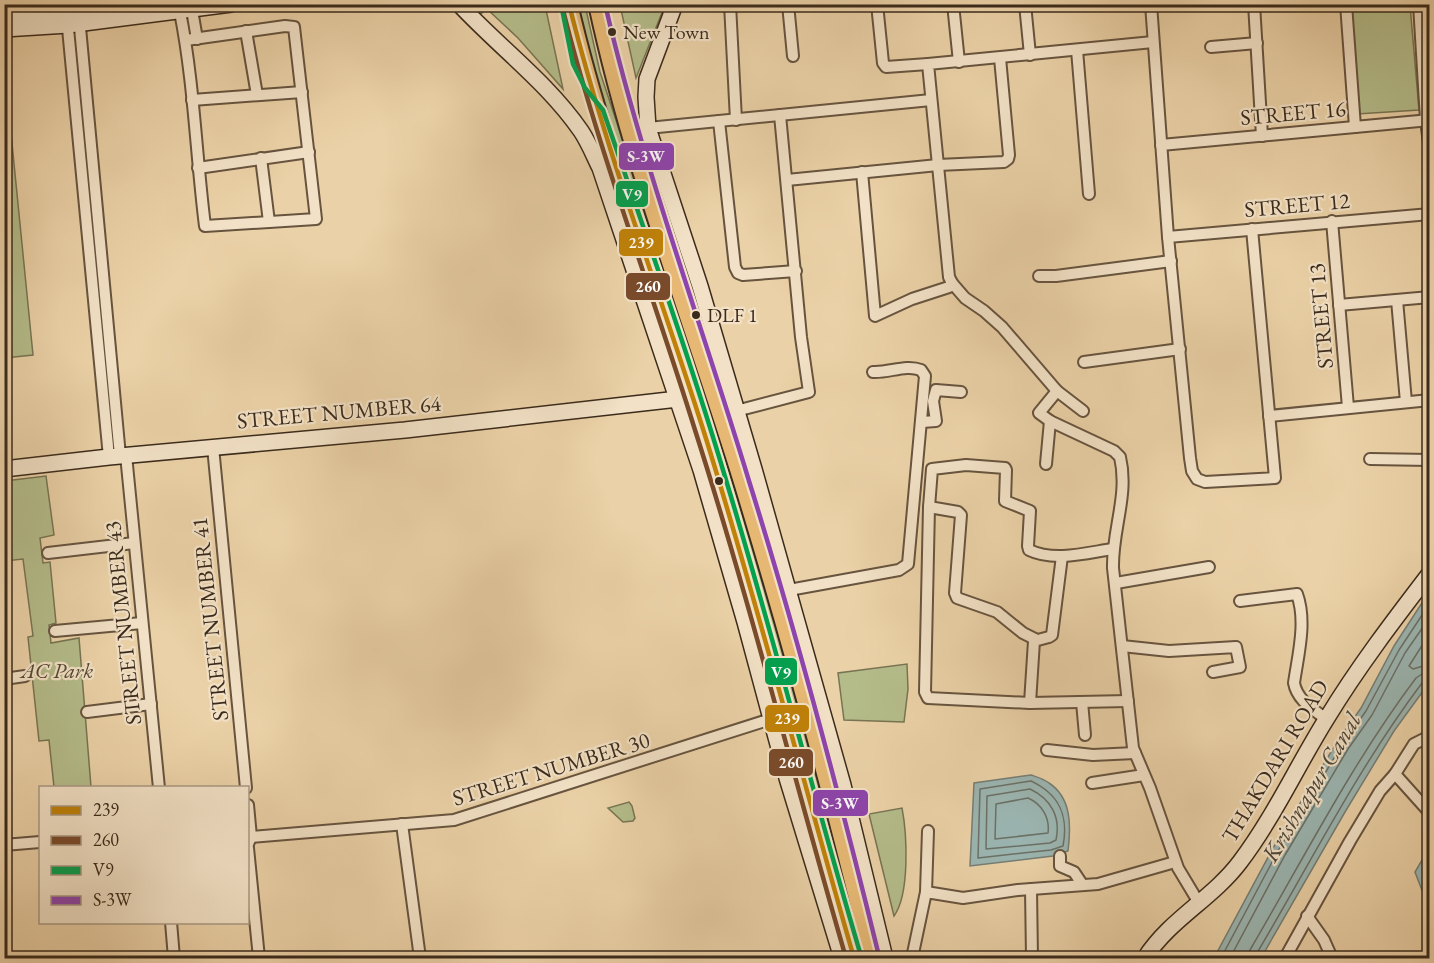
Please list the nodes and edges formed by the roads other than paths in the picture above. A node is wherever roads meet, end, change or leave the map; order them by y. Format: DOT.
graph roads {
  1 [pos="127,4"];
  2 [pos="231,4"];
  3 [pos="459,4"];
  4 [pos="568,4"];
  5 [pos="597,4"];
  6 [pos="675,4"];
  7 [pos="730,4"];
  8 [pos="788,4"];
  9 [pos="877,4"];
  10 [pos="953,4"];
  11 [pos="1025,4"];
  12 [pos="1151,4"];
  13 [pos="1254,4"];
  14 [pos="1346,4"];
  15 [pos="1419,4"];
  16 [pos="186,8"];
  17 [pos="4,18"];
  18 [pos="73,18"];
  19 [pos="4,29"];
  20 [pos="246,31"];
  21 [pos="191,40"];
  22 [pos="1153,42"];
  23 [pos="1257,43"];
  24 [pos="1211,47"];
  25 [pos="1077,50"];
  26 [pos="1030,55"];
  27 [pos="793,56"];
  28 [pos="1000,58"];
  29 [pos="958,62"];
  30 [pos="928,64"];
  31 [pos="302,92"];
  32 [pos="257,95"];
  33 [pos="192,100"];
  34 [pos="932,100"];
  35 [pos="780,115"];
  36 [pos="736,120"];
  37 [pos="1428,120"];
  38 [pos="719,121"];
  39 [pos="648,128"];
  40 [pos="1355,128"];
  41 [pos="1262,136"];
  42 [pos="1161,145"];
  43 [pos="634,146"];
  44 [pos="1430,151"];
  45 [pos="309,153"];
  46 [pos="261,158"];
  47 [pos="938,165"];
  48 [pos="198,168"];
  49 [pos="862,172"];
  50 [pos="787,180"];
  51 [pos="1089,194"];
  52 [pos="1430,214"];
  53 [pos="1332,221"];
  54 [pos="269,222"];
  55 [pos="1252,229"];
  56 [pos="1168,237"];
  57 [pos="1171,261"];
  58 [pos="796,271"];
  59 [pos="1039,276"];
  60 [pos="952,283"];
  61 [pos="1430,297"];
  62 [pos="1397,300"];
  63 [pos="1339,305"];
  64 [pos="1179,349"];
  65 [pos="1084,362"];
  66 [pos="873,372"];
  67 [pos="1057,391"];
  68 [pos="961,392"];
  69 [pos="678,399"];
  70 [pos="1430,400"];
  71 [pos="1406,402"];
  72 [pos="1348,408"];
  73 [pos="736,411"];
  74 [pos="1083,411"];
  75 [pos="1269,416"];
  76 [pos="1050,421"];
  77 [pos="927,422"];
  78 [pos="213,447"];
  79 [pos="118,456"];
  80 [pos="1370,459"];
  81 [pos="1430,460"];
  82 [pos="1046,464"];
  83 [pos="4,469"];
  84 [pos="929,507"];
  85 [pos="135,543"];
  86 [pos="1112,549"];
  87 [pos="48,553"];
  88 [pos="1062,556"];
  89 [pos="1209,567"];
  90 [pos="1430,573"];
  91 [pos="1116,583"];
  92 [pos="789,590"];
  93 [pos="1240,601"];
  94 [pos="142,623"];
  95 [pos="55,631"];
  96 [pos="1035,639"];
  97 [pos="1122,646"];
  98 [pos="1213,672"];
  99 [pos="25,675"];
  100 [pos="4,679"];
  101 [pos="1128,701"];
  102 [pos="1082,702"];
  103 [pos="1030,703"];
  104 [pos="151,704"];
  105 [pos="87,712"];
  106 [pos="777,717"];
  107 [pos="1326,719"];
  108 [pos="1085,735"];
  109 [pos="1430,736"];
  110 [pos="1047,750"];
  111 [pos="1135,753"];
  112 [pos="1395,774"];
  113 [pos="1144,775"];
  114 [pos="1092,783"];
  115 [pos="159,786"];
  116 [pos="246,786"];
  117 [pos="1430,813"];
  118 [pos="402,824"];
  119 [pos="928,831"];
  120 [pos="39,842"];
  121 [pos="249,844"];
  122 [pos="4,845"];
  123 [pos="1060,856"];
  124 [pos="1175,862"];
  125 [pos="249,863"];
  126 [pos="1082,884"];
  127 [pos="1031,889"];
  128 [pos="926,892"];
  129 [pos="1199,903"];
  130 [pos="1307,916"];
  131 [pos="171,924"];
  132 [pos="174,958"];
  133 [pos="259,958"];
  134 [pos="420,958"];
  135 [pos="843,958"];
  136 [pos="854,958"];
  137 [pos="872,958"];
  138 [pos="885,958"];
  139 [pos="912,958"];
  140 [pos="1032,958"];
  141 [pos="1145,958"];
  142 [pos="1285,958"];
  143 [pos="1332,958"];
  1 -- 18 [label="street"];
  2 -- 16 [label="street"];
  3 -- 69 [label="street"];
  4 -- 106 [label="main road"];
  5 -- 43 [label="main road"];
  6 -- 39 [label="street"];
  7 -- 36 [label="street"];
  8 -- 27 [label="street"];
  9 -- 30 [label="street"];
  10 -- 29 [label="street"];
  11 -- 26 [label="street"];
  12 -- 22 [label="street"];
  13 -- 23 [label="street"];
  14 -- 40 [label="street"];
  15 -- 37 [label="street"];
  16 -- 18 [label="street"];
  16 -- 21 [label="street"];
  17 -- 18 [label="street"];
  18 -- 19 [label="street"];
  18 -- 79 [label="street, STREET NUMBER 43"];
  20 -- 21 [label="street"];
  20 -- 31 [label="street"];
  20 -- 32 [label="street"];
  21 -- 33 [label="street"];
  22 -- 25 [label="street"];
  22 -- 42 [label="street"];
  23 -- 24 [label="street"];
  23 -- 41 [label="street"];
  25 -- 26 [label="street"];
  25 -- 51 [label="street"];
  26 -- 28 [label="street"];
  28 -- 29 [label="street"];
  28 -- 47 [label="street"];
  29 -- 30 [label="street"];
  30 -- 34 [label="street"];
  31 -- 32 [label="street"];
  31 -- 45 [label="street"];
  32 -- 33 [label="street"];
  33 -- 48 [label="street"];
  34 -- 35 [label="street"];
  34 -- 47 [label="street"];
  35 -- 36 [label="street"];
  35 -- 50 [label="street"];
  36 -- 38 [label="street"];
  37 -- 40 [label="street, STREET 16"];
  37 -- 44 [label="street"];
  38 -- 39 [label="street"];
  38 -- 58 [label="street"];
  39 -- 43 [label="street"];
  39 -- 73 [label="street"];
  40 -- 41 [label="street, STREET 16"];
  41 -- 42 [label="street, STREET 16"];
  42 -- 56 [label="street"];
  43 -- 137 [label="main road"];
  45 -- 46 [label="street"];
  45 -- 54 [label="street"];
  46 -- 48 [label="street"];
  46 -- 54 [label="street"];
  47 -- 49 [label="street"];
  47 -- 60 [label="street"];
  48 -- 54 [label="street"];
  49 -- 50 [label="street"];
  49 -- 60 [label="street"];
  50 -- 58 [label="street"];
  52 -- 53 [label="street, STREET 12"];
  53 -- 55 [label="street, STREET 12"];
  53 -- 63 [label="street, STREET 13"];
  55 -- 56 [label="street, STREET 12"];
  55 -- 75 [label="street"];
  56 -- 57 [label="street"];
  57 -- 59 [label="street"];
  57 -- 64 [label="street"];
  58 -- 73 [label="street"];
  60 -- 67 [label="street"];
  61 -- 62 [label="street"];
  62 -- 63 [label="street"];
  62 -- 71 [label="street"];
  63 -- 72 [label="street, STREET 13"];
  64 -- 65 [label="street"];
  64 -- 75 [label="street"];
  66 -- 77 [label="street"];
  67 -- 74 [label="street"];
  67 -- 76 [label="street"];
  68 -- 77 [label="street"];
  69 -- 78 [label="street, STREET NUMBER 64"];
  69 -- 106 [label="street"];
  70 -- 71 [label="street"];
  71 -- 72 [label="street"];
  72 -- 75 [label="street"];
  73 -- 92 [label="street"];
  76 -- 82 [label="street"];
  76 -- 86 [label="street"];
  77 -- 92 [label="street"];
  78 -- 79 [label="street, STREET NUMBER 64"];
  78 -- 116 [label="street, STREET NUMBER 41"];
  79 -- 83 [label="street, STREET NUMBER 64"];
  79 -- 85 [label="street, STREET NUMBER 43"];
  80 -- 81 [label="street"];
  84 -- 88 [label="street"];
  84 -- 96 [label="street"];
  84 -- 103 [label="street"];
  85 -- 87 [label="street"];
  85 -- 94 [label="street, STREET NUMBER 43"];
  86 -- 88 [label="street"];
  86 -- 91 [label="street"];
  88 -- 96 [label="street"];
  89 -- 91 [label="street"];
  90 -- 107 [label="street, THAKDARI ROAD"];
  91 -- 97 [label="street"];
  92 -- 138 [label="street"];
  93 -- 107 [label="street"];
  94 -- 95 [label="street"];
  94 -- 104 [label="street, STREET NUMBER 43"];
  96 -- 103 [label="street"];
  97 -- 98 [label="street"];
  97 -- 101 [label="street"];
  99 -- 100 [label="street"];
  101 -- 102 [label="street"];
  101 -- 111 [label="street"];
  102 -- 103 [label="street"];
  102 -- 108 [label="street"];
  104 -- 105 [label="street"];
  104 -- 115 [label="street, STREET NUMBER 43"];
  106 -- 118 [label="street, STREET NUMBER 30"];
  106 -- 135 [label="street"];
  106 -- 136 [label="main road"];
  107 -- 129 [label="street, THAKDARI ROAD"];
  109 -- 112 [label="street"];
  110 -- 111 [label="street"];
  111 -- 113 [label="street"];
  112 -- 117 [label="street"];
  112 -- 130 [label="street"];
  113 -- 114 [label="street"];
  113 -- 124 [label="street"];
  118 -- 121 [label="street, STREET NUMBER 30"];
  118 -- 134 [label="street"];
  119 -- 128 [label="street"];
  120 -- 122 [label="street"];
  123 -- 126 [label="street"];
  124 -- 126 [label="street"];
  124 -- 129 [label="street"];
  125 -- 133 [label="street"];
  126 -- 127 [label="street"];
  127 -- 128 [label="street"];
  127 -- 140 [label="street"];
  128 -- 139 [label="street"];
  129 -- 141 [label="street, THAKDARI ROAD"];
  130 -- 142 [label="street"];
  130 -- 143 [label="street"];
  131 -- 132 [label="street"];
}
